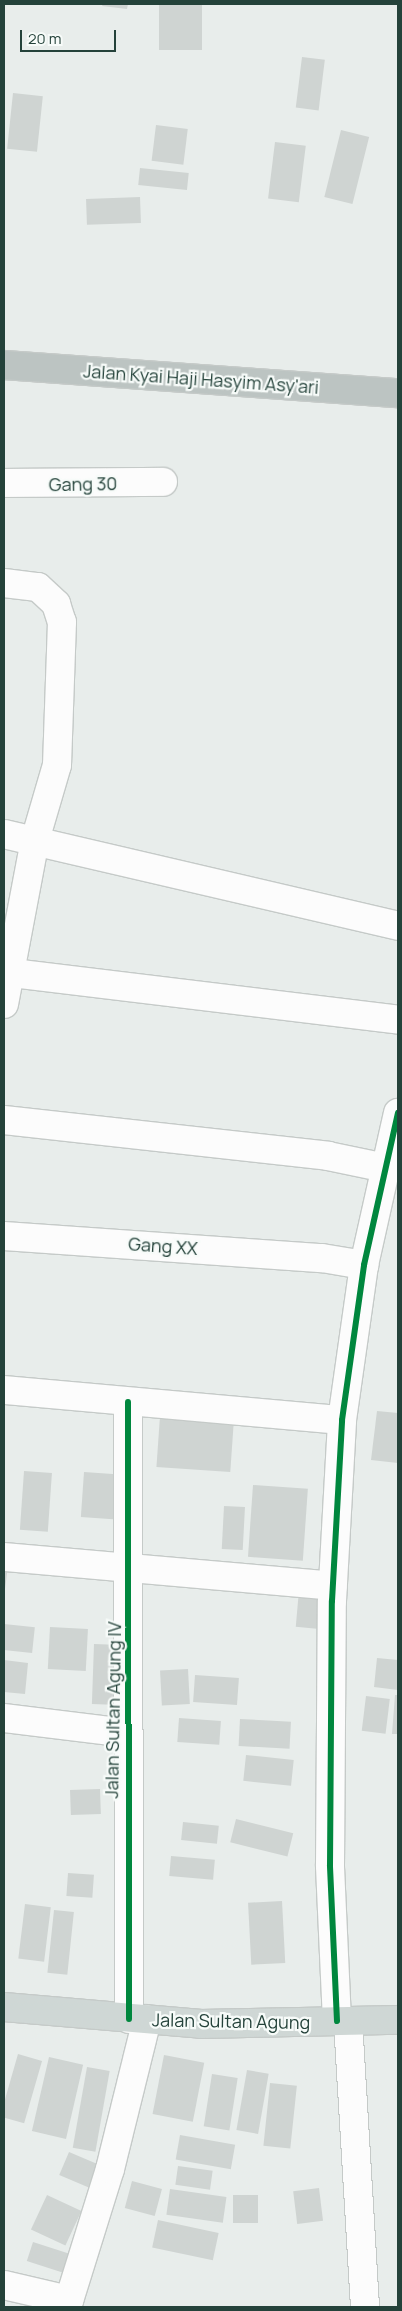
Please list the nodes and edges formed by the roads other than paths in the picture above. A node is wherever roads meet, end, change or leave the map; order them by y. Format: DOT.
graph roads {
  1 [pos="4,365"];
  2 [pos="398,393"];
  3 [pos="163,482"];
  4 [pos="4,483"];
  5 [pos="4,583"];
  6 [pos="4,834"];
  7 [pos="35,840"];
  8 [pos="398,926"];
  9 [pos="8,972"];
  10 [pos="4,1004"];
  11 [pos="398,1020"];
  12 [pos="398,1112"];
  13 [pos="4,1120"];
  14 [pos="374,1166"];
  15 [pos="4,1236"];
  16 [pos="345,1262"];
  17 [pos="4,1390"];
  18 [pos="128,1402"];
  19 [pos="324,1418"];
  20 [pos="4,1557"];
  21 [pos="130,1566"];
  22 [pos="325,1584"];
  23 [pos="4,1718"];
  24 [pos="126,1733"];
  25 [pos="4,2007"];
  26 [pos="138,2019"];
  27 [pos="398,2020"];
  28 [pos="333,2022"];
  29 [pos="4,2285"];
  30 [pos="68,2303"];
  31 [pos="365,2307"];
  1 -- 2 [label="highway, Jalan Kyai Haji Hasyim Asy'ari"];
  3 -- 4 [label="street, Gang 30"];
  5 -- 7 [label="street"];
  6 -- 7 [label="street"];
  7 -- 8 [label="street"];
  7 -- 9 [label="street"];
  9 -- 10 [label="street"];
  9 -- 11 [label="street"];
  12 -- 14 [label="street"];
  13 -- 14 [label="street"];
  14 -- 16 [label="street"];
  15 -- 16 [label="street, Gang XX"];
  16 -- 19 [label="street"];
  17 -- 18 [label="street"];
  18 -- 19 [label="street"];
  18 -- 21 [label="street, Jalan Sultan Agung IV"];
  19 -- 22 [label="street"];
  20 -- 21 [label="street"];
  21 -- 22 [label="street"];
  21 -- 24 [label="street, Jalan Sultan Agung IV"];
  22 -- 28 [label="street"];
  23 -- 24 [label="street"];
  24 -- 26 [label="street, Jalan Sultan Agung IV"];
  25 -- 26 [label="main road, Jalan Sultan Agung"];
  26 -- 28 [label="main road, Jalan Sultan Agung"];
  26 -- 30 [label="street, Jalan Sultan Agung IV"];
  27 -- 28 [label="main road, Jalan Sultan Agung"];
  28 -- 31 [label="street"];
  29 -- 30 [label="street"];
}
